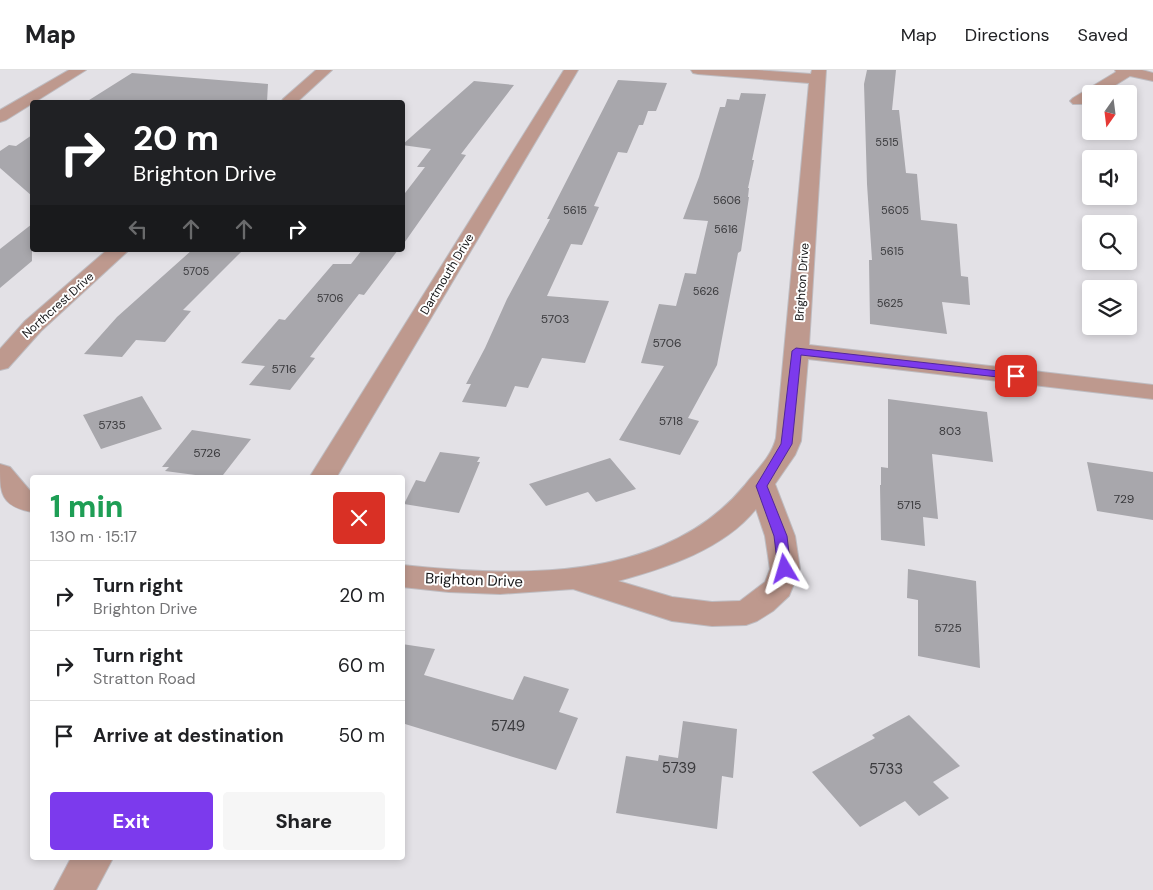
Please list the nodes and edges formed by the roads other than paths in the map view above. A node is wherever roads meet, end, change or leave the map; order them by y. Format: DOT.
graph roads {
  1 [pos="79,70"];
  2 [pos="325,70"];
  3 [pos="571,70"];
  4 [pos="698,70"];
  5 [pos="1125,71"];
  6 [pos="818,74"];
  7 [pos="1153,77"];
  8 [pos="290,100"];
  9 [pos="1078,101"];
  10 [pos="0,117"];
  11 [pos="117,252"];
  12 [pos="796,351"];
  13 [pos="0,363"];
  14 [pos="1153,392"];
  15 [pos="0,473"];
  16 [pos="324,475"];
  17 [pos="762,486"];
  18 [pos="18,501"];
  19 [pos="405,576"];
  20 [pos="576,578"];
  21 [pos="92,860"];
  22 [pos="74,890"];
  1 -- 10 [label="street"];
  2 -- 8 [label="street"];
  3 -- 16 [label="street, Dartmouth Drive"];
  4 -- 6 [label="street"];
  5 -- 7 [label="street"];
  5 -- 9 [label="street"];
  6 -- 12 [label="street, Brighton Drive"];
  11 -- 13 [label="street, Northcrest Drive"];
  12 -- 14 [label="street"];
  12 -- 17 [label="street, Brighton Drive"];
  15 -- 18 [label="street"];
  17 -- 20 [label="street, Brighton Drive"];
  17 -- 20 [label="street, Brighton Drive"];
  19 -- 20 [label="street, Brighton Drive"];
  21 -- 22 [label="street"];
}
